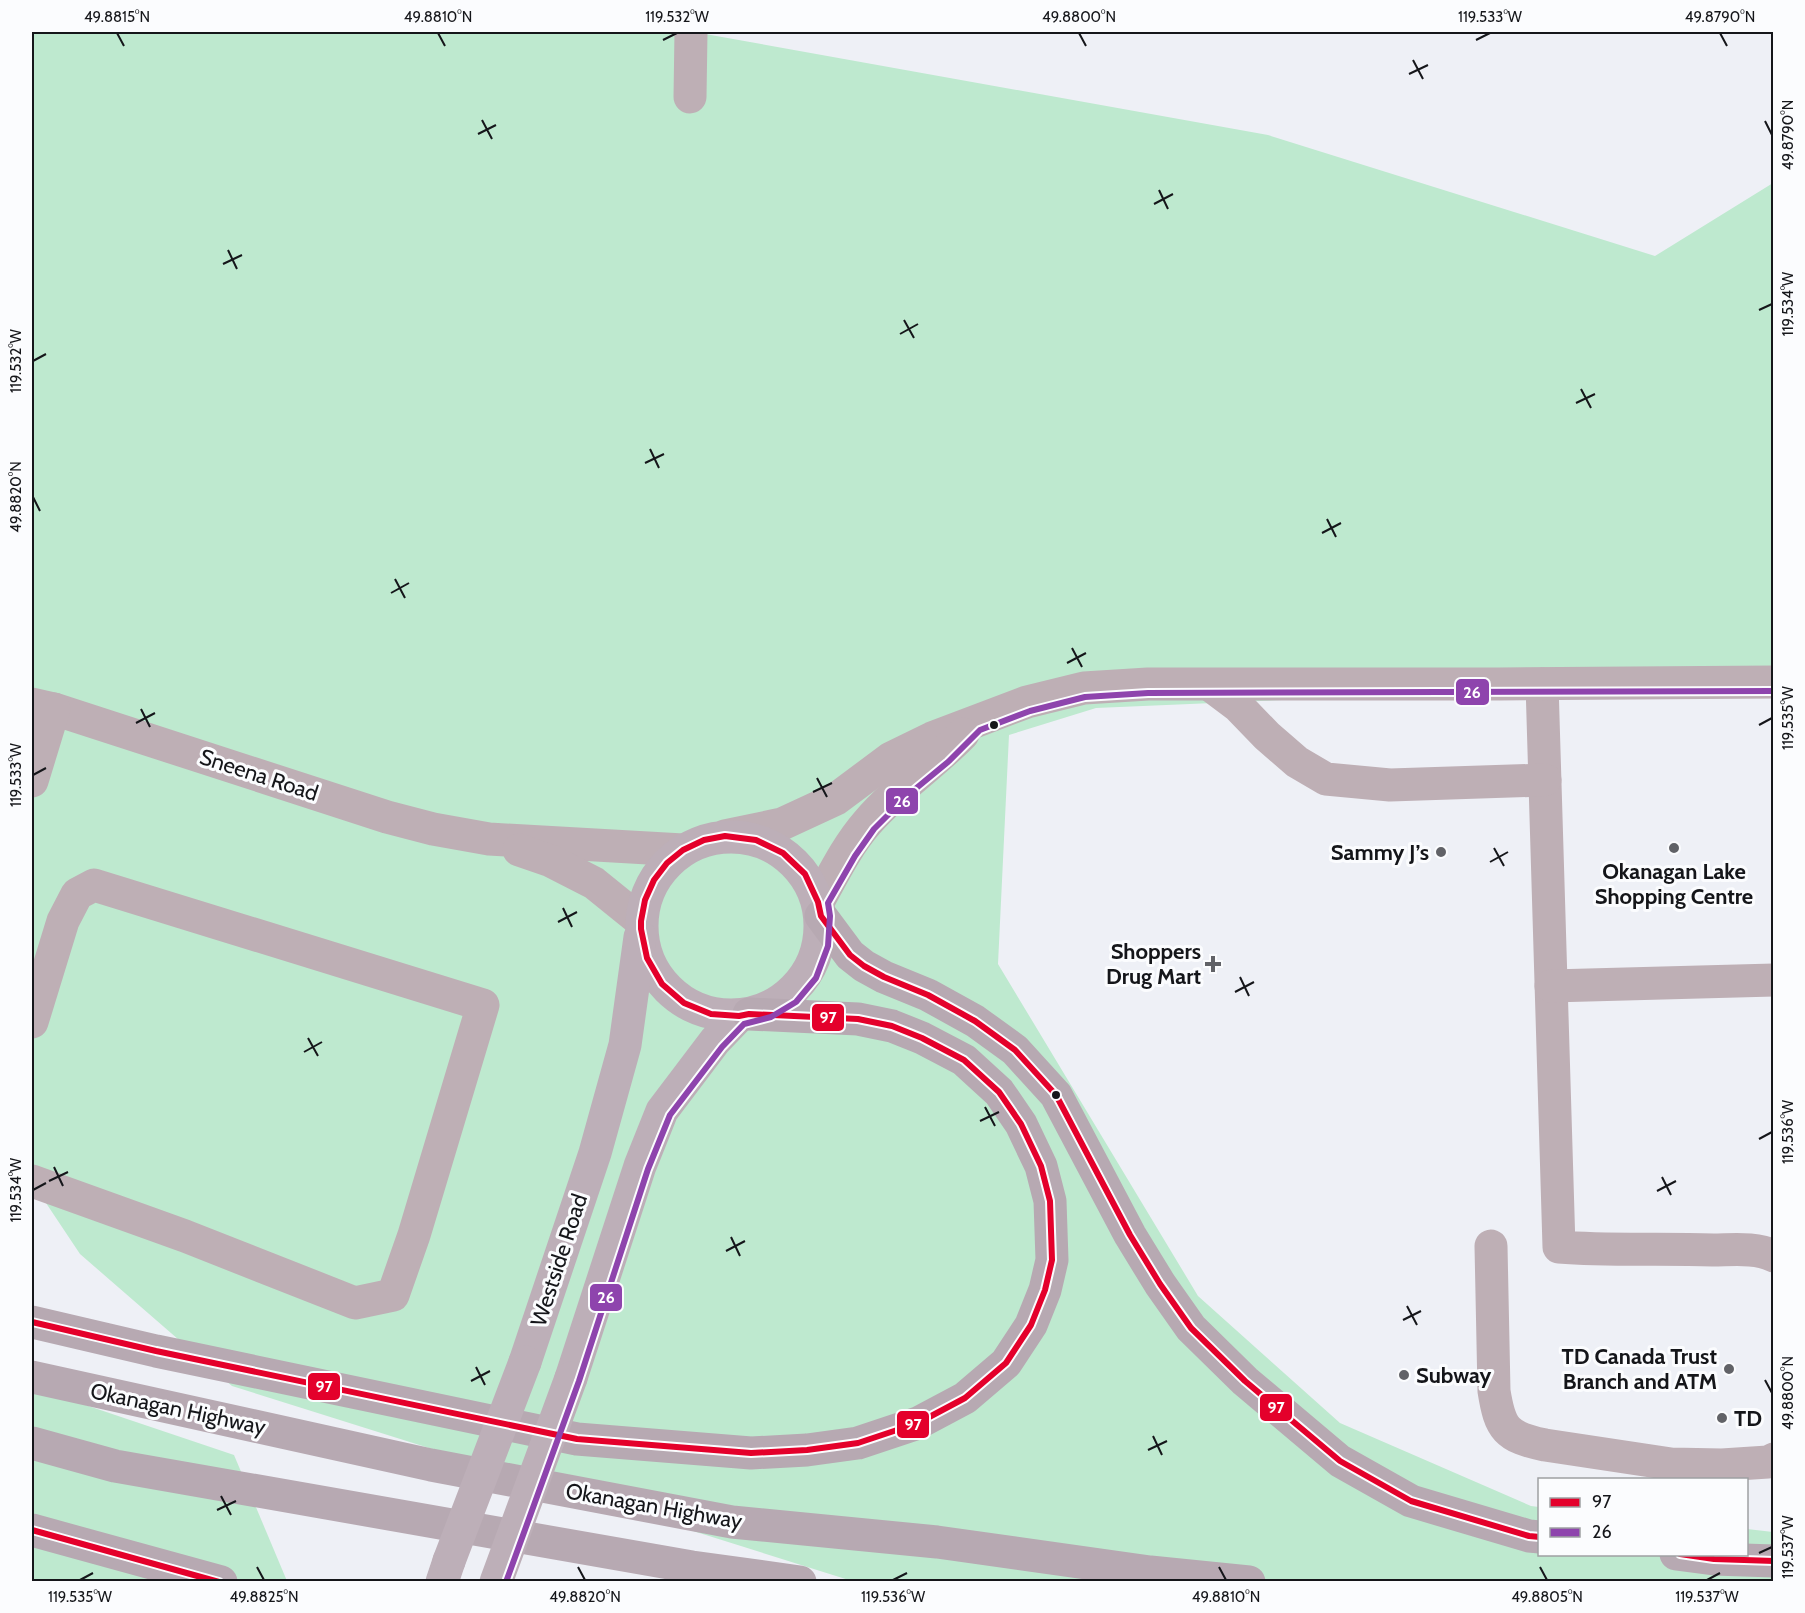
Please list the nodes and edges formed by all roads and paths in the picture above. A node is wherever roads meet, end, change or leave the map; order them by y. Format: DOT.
graph roads {
  1 [pos="691,32"];
  2 [pos="690,98"];
  3 [pos="1773,682"];
  4 [pos="1542,684"];
  5 [pos="1210,685"];
  6 [pos="43,707"];
  7 [pos="975,722"];
  8 [pos="1545,780"];
  9 [pos="32,781"];
  10 [pos="725,836"];
  11 [pos="489,839"];
  12 [pos="683,850"];
  13 [pos="819,909"];
  14 [pos="641,925"];
  15 [pos="1773,980"];
  16 [pos="1551,986"];
  17 [pos="744,1015"];
  18 [pos="32,1022"];
  19 [pos="32,1181"];
  20 [pos="1491,1246"];
  21 [pos="1773,1256"];
  22 [pos="32,1322"];
  23 [pos="32,1377"];
  24 [pos="32,1443"];
  25 [pos="1773,1459"];
  26 [pos="32,1530"];
  27 [pos="1538,1537"];
  28 [pos="1691,1556"];
  29 [pos="1773,1561"];
  30 [pos="445,1571"];
  31 [pos="221,1581"];
  32 [pos="496,1581"];
  33 [pos="800,1581"];
  34 [pos="1249,1581"];
  1 -- 2 [label="street"];
  3 -- 4 [label="street"];
  4 -- 5 [label="street"];
  4 -- 8 [label="street"];
  5 -- 7 [label="street"];
  5 -- 8 [label="street"];
  6 -- 9 [label="street"];
  6 -- 11 [label="street, Sneena Road"];
  7 -- 10 [label="street"];
  7 -- 13 [label="street"];
  8 -- 16 [label="street"];
  10 -- 12 [label="main road"];
  10 -- 13 [label="main road"];
  11 -- 12 [label="street, Sneena Road"];
  11 -- 14 [label="street, Sneena Road"];
  12 -- 14 [label="main road"];
  13 -- 17 [label="main road"];
  13 -- 27 [label="highway"];
  14 -- 17 [label="main road"];
  14 -- 30 [label="main road, Westside Road, bridge"];
  15 -- 16 [label="street"];
  16 -- 21 [label="street"];
  17 -- 22 [label="highway"];
  17 -- 32 [label="main road, bridge"];
  18 -- 19 [label="street"];
  20 -- 25 [label="street"];
  23 -- 34 [label="highway, Okanagan Highway"];
  24 -- 33 [label="highway"];
  26 -- 31 [label="highway"];
  28 -- 29 [label="highway"];
}
